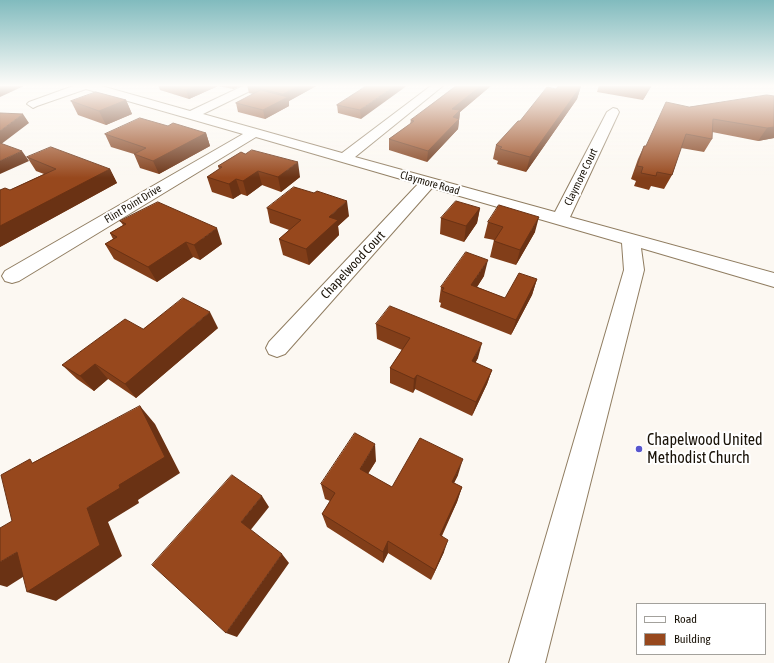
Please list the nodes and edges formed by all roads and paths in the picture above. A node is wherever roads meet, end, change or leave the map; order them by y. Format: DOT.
graph roads {
  1 [pos="195,116"];
  2 [pos="399,116"];
  3 [pos="611,116"];
  4 [pos="254,133"];
  5 [pos="344,158"];
  6 [pos="429,182"];
  7 [pos="560,220"];
  8 [pos="631,240"];
  9 [pos="12,276"];
  10 [pos="774,280"];
  11 [pos="277,348"];
  12 [pos="527,663"];
  1 -- 4 [label="street, Claymore Road"];
  2 -- 5 [label="street"];
  3 -- 7 [label="street, Claymore Court"];
  4 -- 5 [label="street, Claymore Road"];
  4 -- 9 [label="street, Flint Point Drive"];
  5 -- 6 [label="street, Claymore Road"];
  6 -- 7 [label="street, Claymore Road"];
  6 -- 11 [label="street, Chapelwood Court"];
  7 -- 8 [label="street, Claymore Road"];
  8 -- 10 [label="street, Claymore Road"];
  8 -- 12 [label="street"];
}
